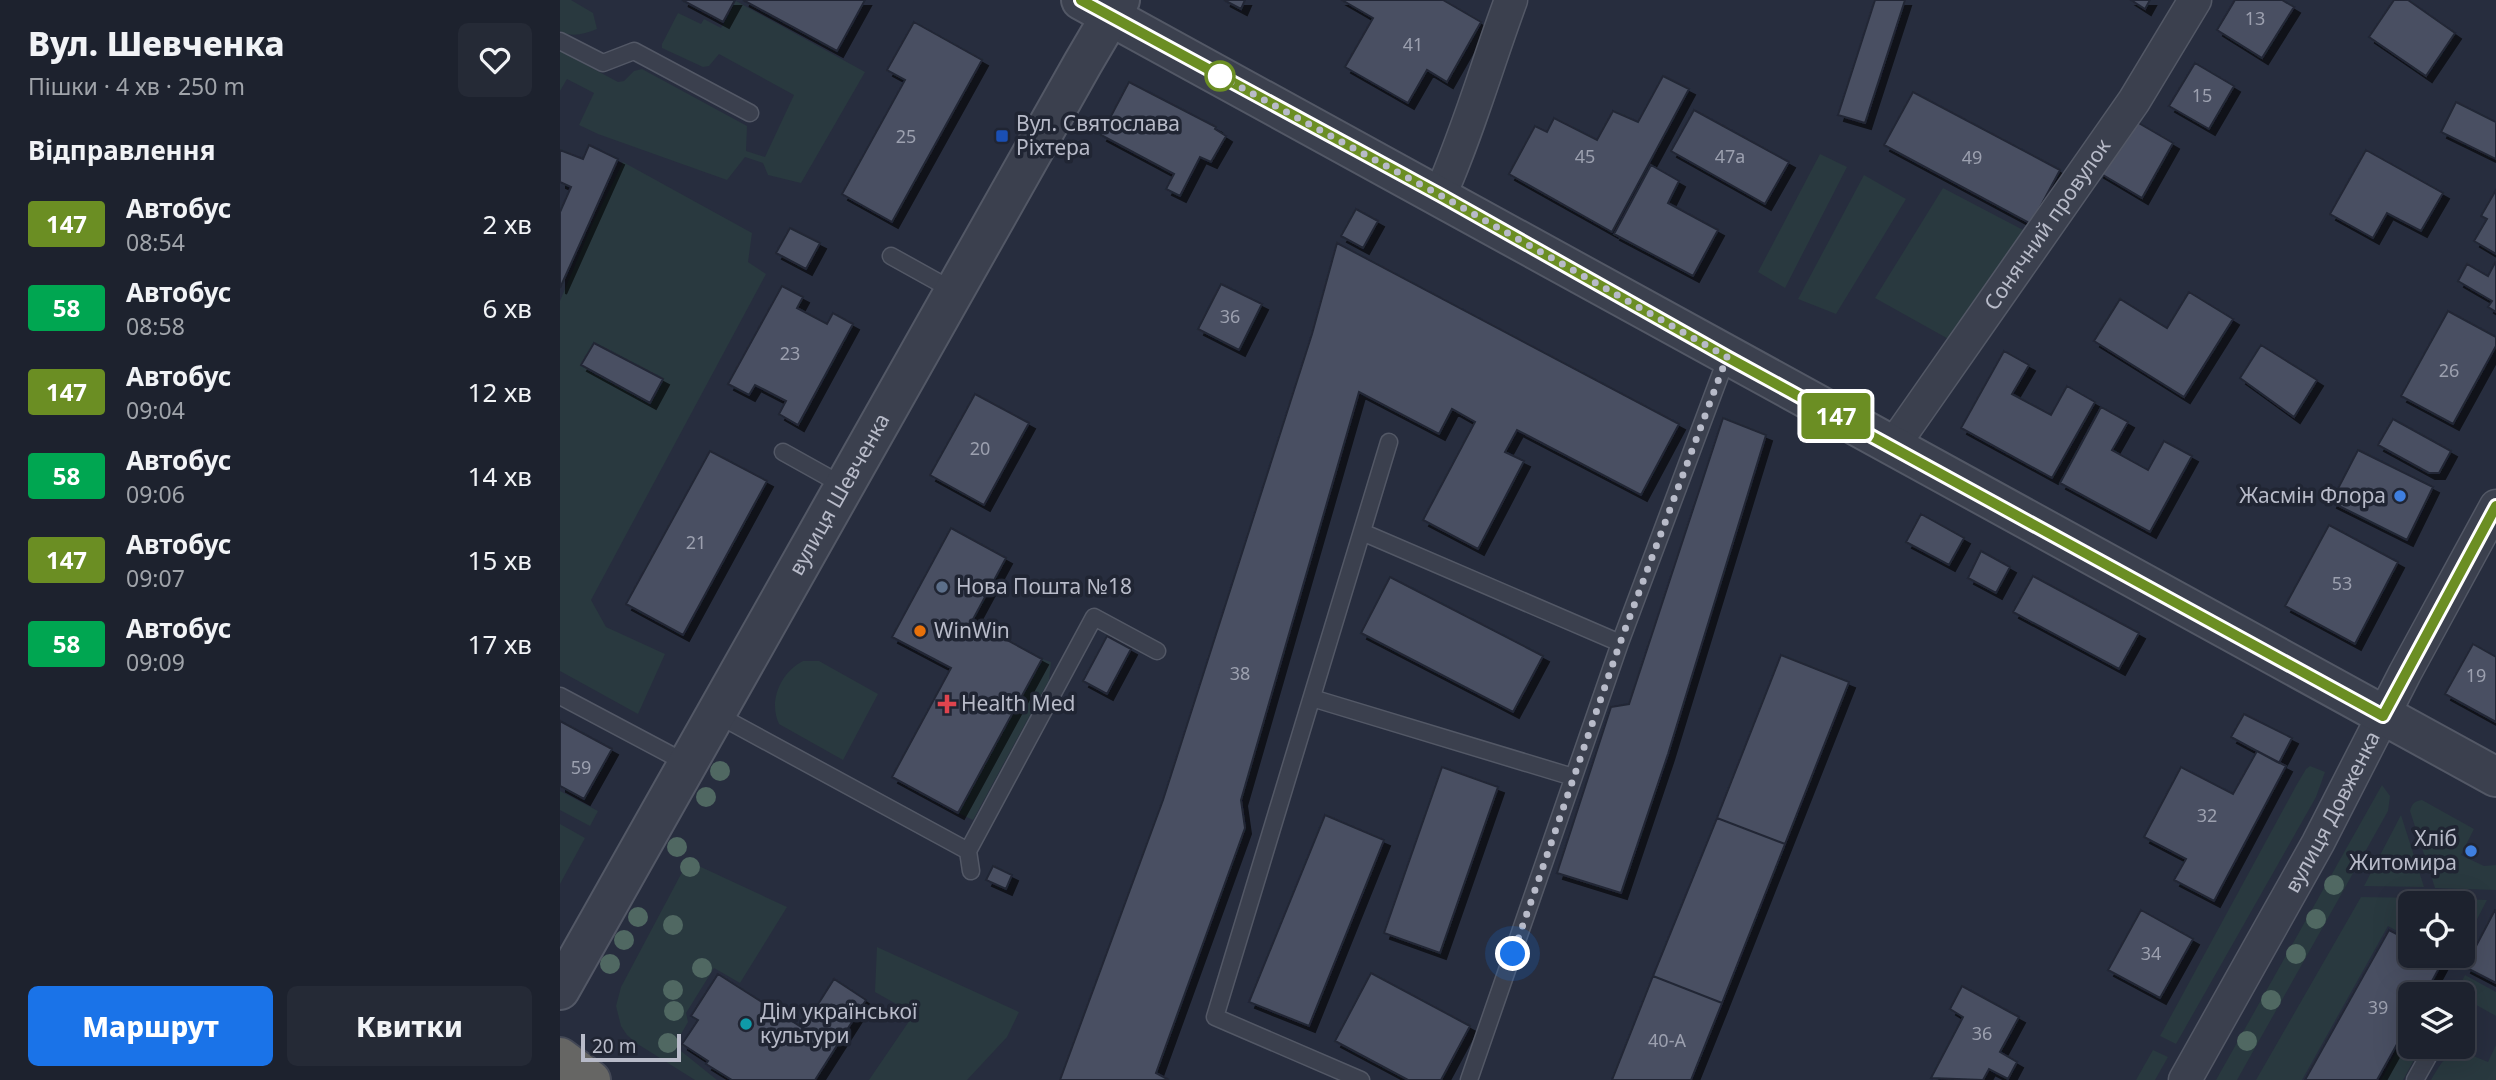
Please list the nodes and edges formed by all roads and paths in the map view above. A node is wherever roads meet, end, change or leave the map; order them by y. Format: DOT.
graph roads {
  1 [pos="1511,0"];
  2 [pos="2195,0"];
  3 [pos="1104,5"];
  4 [pos="560,41"];
  5 [pos="750,113"];
  6 [pos="1440,195"];
  7 [pos="891,256"];
  8 [pos="954,291"];
  9 [pos="1727,357"];
  10 [pos="1389,442"];
  11 [pos="1893,446"];
  12 [pos="783,452"];
  13 [pos="844,486"];
  14 [pos="2496,506"];
  15 [pos="1362,531"];
  16 [pos="1620,643"];
  17 [pos="1157,651"];
  18 [pos="560,696"];
  19 [pos="1312,698"];
  20 [pos="716,714"];
  21 [pos="2383,716"];
  22 [pos="688,764"];
  23 [pos="1573,777"];
  24 [pos="2496,777"];
  25 [pos="968,851"];
  26 [pos="971,871"];
  27 [pos="560,990"];
  28 [pos="560,1057"];
  29 [pos="2427,1059"];
  30 [pos="591,1080"];
  31 [pos="1361,1080"];
  32 [pos="1469,1080"];
  33 [pos="2185,1080"];
  34 [pos="2415,1080"];
  1 -- 6 [label="street"];
  2 -- 11 [label="street, Сонячний провулок"];
  3 -- 6 [label="street"];
  3 -- 8 [label="street, вулиця Шевченка"];
  4 -- 5 [label="lane"];
  6 -- 9 [label="street"];
  7 -- 8 [label="lane"];
  8 -- 13 [label="street, вулиця Шевченка"];
  9 -- 11 [label="street"];
  9 -- 16 [label="lane"];
  10 -- 15 [label="lane"];
  11 -- 21 [label="street"];
  12 -- 13 [label="lane"];
  13 -- 20 [label="street, вулиця Шевченка"];
  14 -- 21 [label="street, вулиця Довженка"];
  15 -- 16 [label="lane"];
  15 -- 19 [label="lane"];
  16 -- 23 [label="lane"];
  17 -- 25 [label="lane"];
  18 -- 22 [label="lane"];
  19 -- 23 [label="lane"];
  19 -- 31 [label="lane"];
  20 -- 22 [label="street, вулиця Шевченка"];
  20 -- 25 [label="lane"];
  21 -- 24 [label="street"];
  21 -- 33 [label="street, вулиця Довженка"];
  22 -- 27 [label="street, вулиця Шевченка"];
  23 -- 32 [label="lane"];
  25 -- 26 [label="lane"];
  28 -- 30 [label="highway"];
  29 -- 34 [label="lane"];
}
